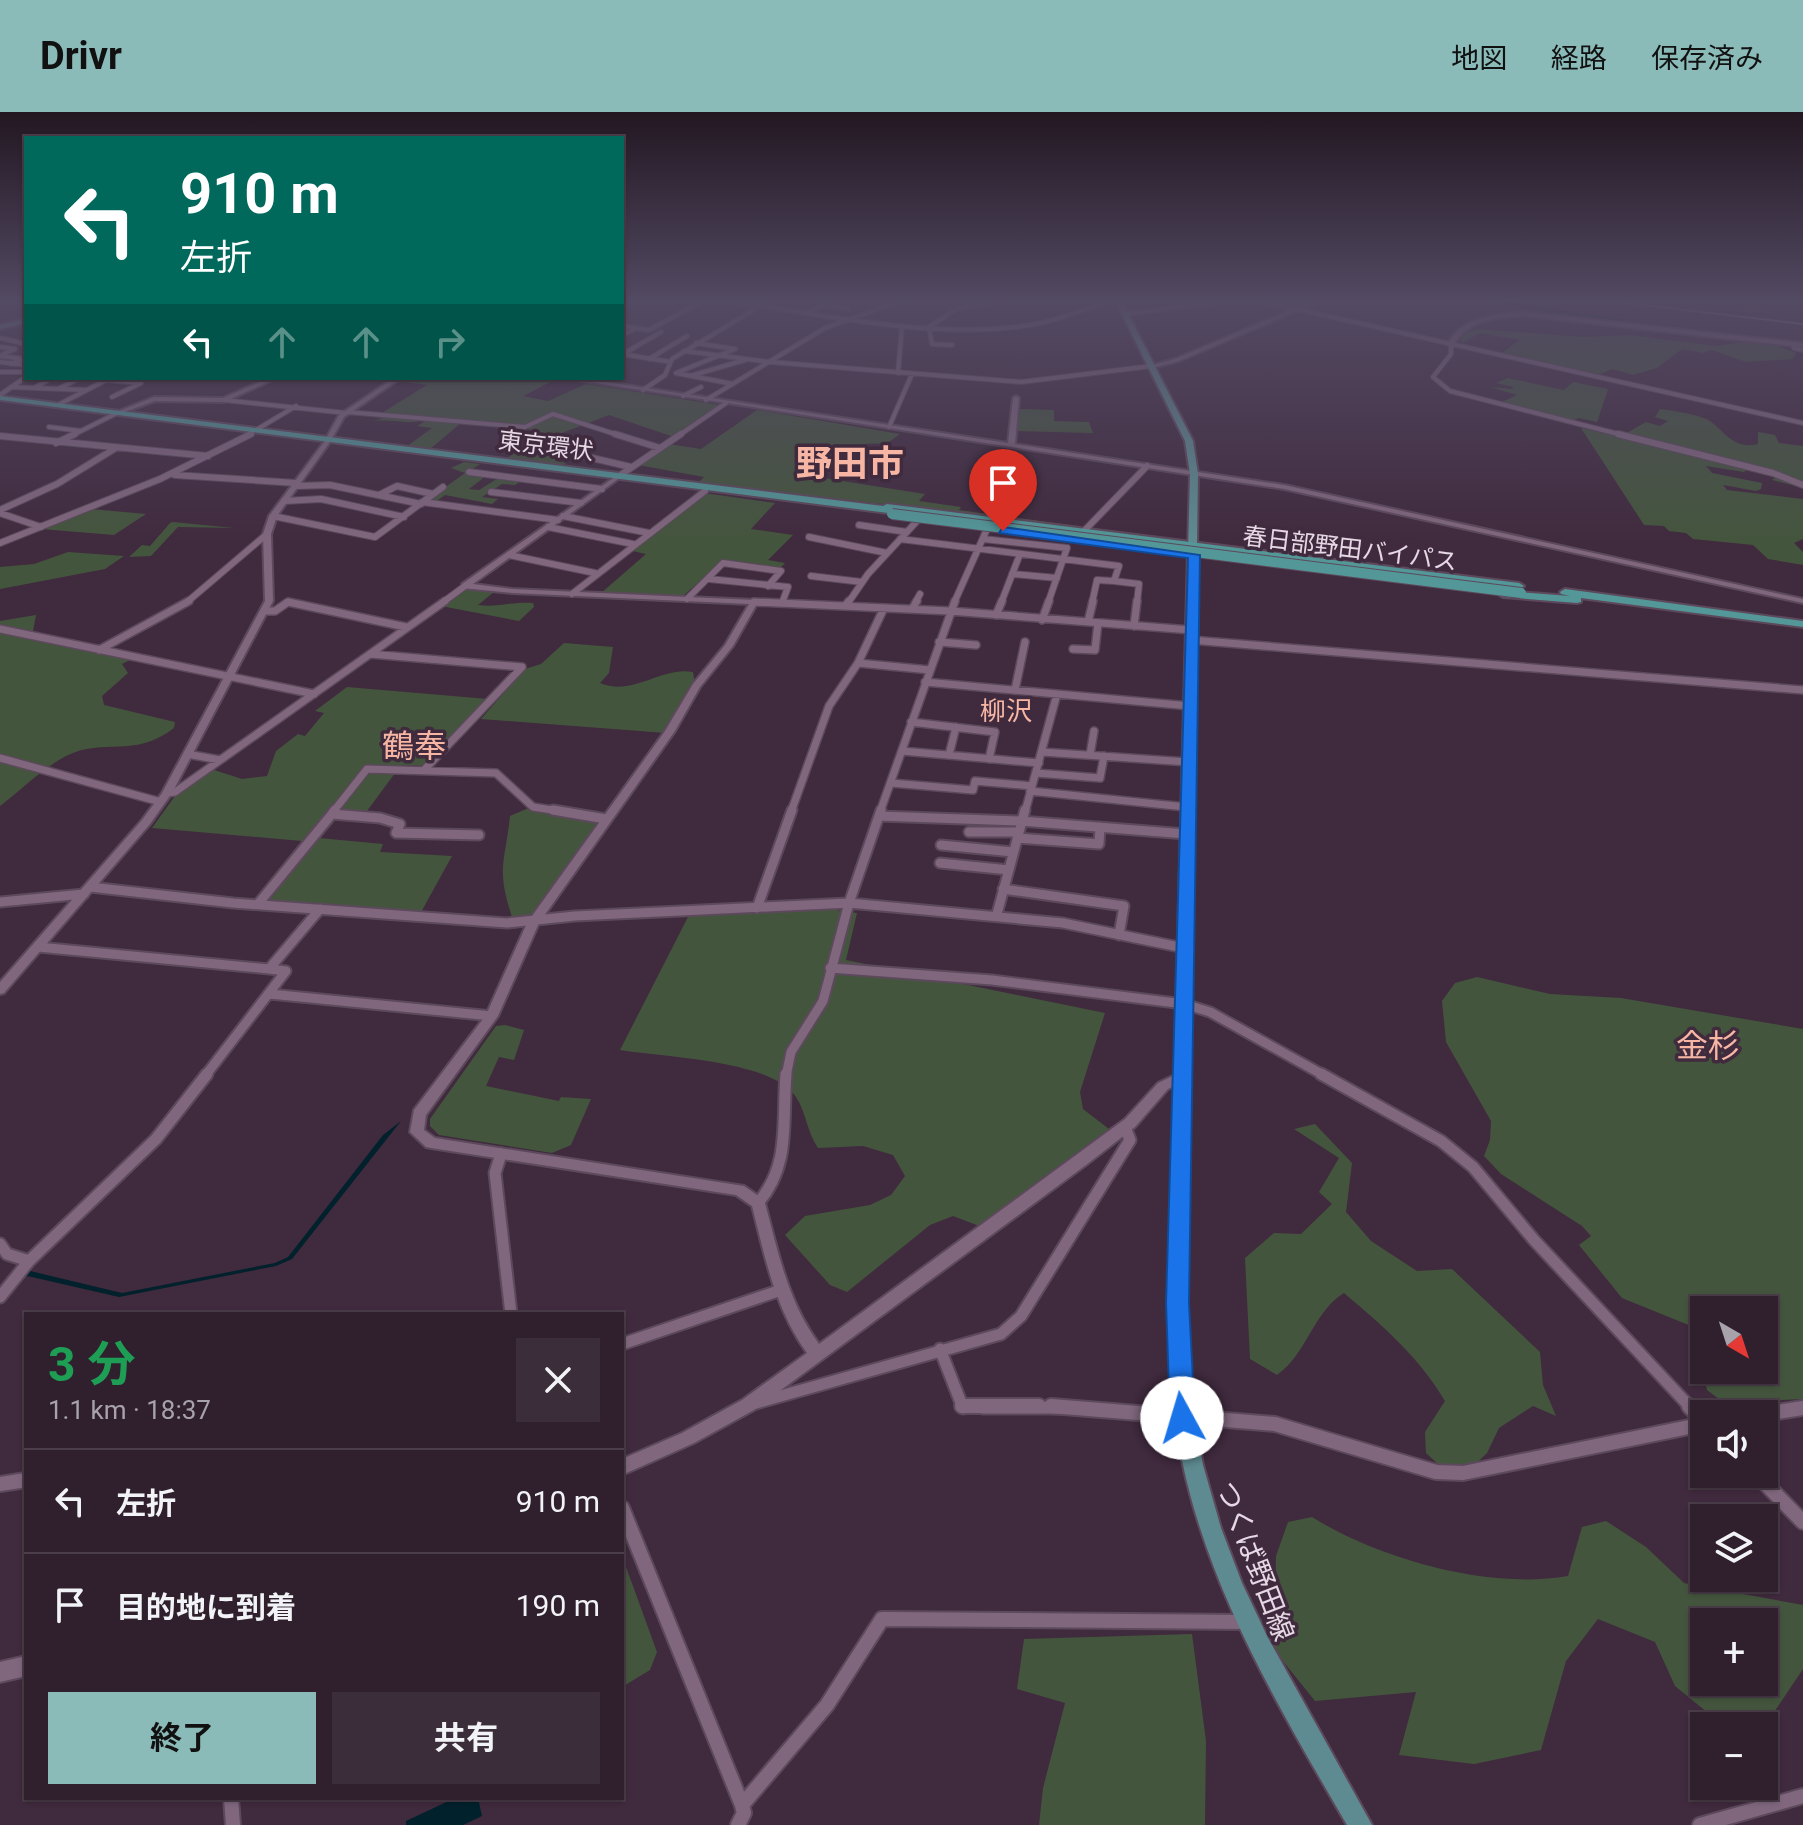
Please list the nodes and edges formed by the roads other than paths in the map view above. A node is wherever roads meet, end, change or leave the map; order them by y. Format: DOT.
graph roads {
  1 [pos="17,382"];
  2 [pos="45,382"];
  3 [pos="72,382"];
  4 [pos="102,382"];
  5 [pos="132,382"];
  6 [pos="265,382"];
  7 [pos="392,382"];
  8 [pos="598,382"];
  9 [pos="655,382"];
  10 [pos="692,382"];
  11 [pos="721,382"];
  12 [pos="736,382"];
  13 [pos="909,382"];
  14 [pos="1021,382"];
  15 [pos="1047,382"];
  16 [pos="1160,382"];
  17 [pos="1437,382"];
  18 [pos="1618,382"];
  19 [pos="733,384"];
  20 [pos="94,386"];
  21 [pos="11,387"];
  22 [pos="33,388"];
  23 [pos="57,389"];
  24 [pos="129,389"];
  25 [pos="87,390"];
  26 [pos="643,390"];
  27 [pos="1047,393"];
  28 [pos="683,396"];
  29 [pos="112,397"];
  30 [pos="0,398"];
  31 [pos="1016,398"];
  32 [pos="224,400"];
  33 [pos="706,400"];
  34 [pos="726,403"];
  35 [pos="58,405"];
  36 [pos="296,406"];
  37 [pos="346,412"];
  38 [pos="115,414"];
  39 [pos="1803,423"];
  40 [pos="49,427"];
  41 [pos="889,427"];
  42 [pos="81,431"];
  43 [pos="254,432"];
  44 [pos="0,436"];
  45 [pos="328,441"];
  46 [pos="56,444"];
  47 [pos="1011,446"];
  48 [pos="660,448"];
  49 [pos="114,449"];
  50 [pos="575,454"];
  51 [pos="211,457"];
  52 [pos="1147,466"];
  53 [pos="631,467"];
  54 [pos="469,472"];
  55 [pos="171,474"];
  56 [pos="1194,474"];
  57 [pos="617,477"];
  58 [pos="533,480"];
  59 [pos="331,482"];
  60 [pos="295,485"];
  61 [pos="1803,485"];
  62 [pos="443,487"];
  63 [pos="602,489"];
  64 [pos="705,491"];
  65 [pos="491,492"];
  66 [pos="433,494"];
  67 [pos="511,494"];
  68 [pos="379,495"];
  69 [pos="764,498"];
  70 [pos="284,501"];
  71 [pos="320,502"];
  72 [pos="421,503"];
  73 [pos="581,503"];
  74 [pos="832,503"];
  75 [pos="358,507"];
  76 [pos="486,510"];
  77 [pos="0,512"];
  78 [pos="894,512"];
  79 [pos="273,516"];
  80 [pos="404,517"];
  81 [pos="560,518"];
  82 [pos="918,520"];
  83 [pos="859,525"];
  84 [pos="41,527"];
  85 [pos="548,527"];
  86 [pos="1084,531"];
  87 [pos="907,532"];
  88 [pos="649,533"];
  89 [pos="267,534"];
  90 [pos="985,534"];
  91 [pos="809,537"];
  92 [pos="900,539"];
  93 [pos="0,543"];
  94 [pos="633,544"];
  95 [pos="979,549"];
  96 [pos="1194,550"];
  97 [pos="887,553"];
  98 [pos="1020,554"];
  99 [pos="509,555"];
  100 [pos="1064,559"];
  101 [pos="595,573"];
  102 [pos="1012,574"];
  103 [pos="811,576"];
  104 [pos="1057,578"];
  105 [pos="709,579"];
  106 [pos="1114,581"];
  107 [pos="862,582"];
  108 [pos="465,586"];
  109 [pos="768,586"];
  110 [pos="1521,591"];
  111 [pos="572,594"];
  112 [pos="920,594"];
  113 [pos="687,599"];
  114 [pos="1607,599"];
  115 [pos="1577,600"];
  116 [pos="1803,601"];
  117 [pos="754,602"];
  118 [pos="782,603"];
  119 [pos="845,606"];
  120 [pos="884,608"];
  121 [pos="912,609"];
  122 [pos="265,611"];
  123 [pos="950,611"];
  124 [pos="996,615"];
  125 [pos="1042,620"];
  126 [pos="1088,622"];
  127 [pos="1098,623"];
  128 [pos="1134,626"];
  129 [pos="1803,626"];
  130 [pos="406,627"];
  131 [pos="0,629"];
  132 [pos="1191,635"];
  133 [pos="939,642"];
  134 [pos="1025,642"];
  135 [pos="976,645"];
  136 [pos="1073,649"];
  137 [pos="99,650"];
  138 [pos="370,654"];
  139 [pos="858,663"];
  140 [pos="930,670"];
  141 [pos="227,676"];
  142 [pos="925,682"];
  143 [pos="1015,690"];
  144 [pos="1803,690"];
  145 [pos="314,694"];
  146 [pos="1057,694"];
  147 [pos="1190,706"];
  148 [pos="911,722"];
  149 [pos="956,727"];
  150 [pos="1094,731"];
  151 [pos="902,751"];
  152 [pos="1042,752"];
  153 [pos="187,754"];
  154 [pos="949,755"];
  155 [pos="1090,755"];
  156 [pos="1104,756"];
  157 [pos="0,758"];
  158 [pos="989,759"];
  159 [pos="220,760"];
  160 [pos="1188,762"];
  161 [pos="1039,763"];
  162 [pos="425,769"];
  163 [pos="1036,773"];
  164 [pos="891,783"];
  165 [pos="1031,788"];
  166 [pos="164,797"];
  167 [pos="1186,807"];
  168 [pos="332,814"];
  169 [pos="879,816"];
  170 [pos="606,819"];
  171 [pos="1021,821"];
  172 [pos="1100,827"];
  173 [pos="969,832"];
  174 [pos="1186,834"];
  175 [pos="479,835"];
  176 [pos="1018,835"];
  177 [pos="941,845"];
  178 [pos="1013,852"];
  179 [pos="940,863"];
  180 [pos="1009,870"];
  181 [pos="1003,889"];
  182 [pos="87,891"];
  183 [pos="0,902"];
  184 [pos="849,903"];
  185 [pos="258,904"];
  186 [pos="757,908"];
  187 [pos="320,909"];
  188 [pos="997,914"];
  189 [pos="533,923"];
  190 [pos="1119,935"];
  191 [pos="38,947"];
  192 [pos="1184,948"];
  193 [pos="830,968"];
  194 [pos="269,969"];
  195 [pos="0,990"];
  196 [pos="270,994"];
  197 [pos="1184,1004"];
  198 [pos="492,1016"];
  199 [pos="1183,1076"];
  200 [pos="1125,1127"];
  201 [pos="501,1154"];
  202 [pos="758,1203"];
  203 [pos="0,1244"];
  204 [pos="29,1261"];
  205 [pos="781,1290"];
  206 [pos="0,1297"];
  207 [pos="511,1312"];
  208 [pos="624,1343"];
  209 [pos="940,1349"];
  210 [pos="817,1354"];
  211 [pos="748,1405"];
  212 [pos="1690,1408"];
  213 [pos="1803,1408"];
  214 [pos="1778,1412"];
  215 [pos="1182,1418"];
  216 [pos="1690,1426"];
  217 [pos="624,1466"];
  218 [pos="24,1480"];
  219 [pos="0,1484"];
  220 [pos="1770,1488"];
  221 [pos="624,1513"];
  222 [pos="1803,1522"];
  223 [pos="1246,1622"];
  224 [pos="24,1666"];
  225 [pos="0,1672"];
  226 [pos="1803,1796"];
  227 [pos="231,1800"];
  228 [pos="742,1805"];
  229 [pos="233,1825"];
  230 [pos="738,1825"];
  231 [pos="1360,1825"];
  232 [pos="1700,1825"];
  1 -- 21 [label="street"];
  2 -- 22 [label="street"];
  3 -- 23 [label="street"];
  4 -- 20 [label="street"];
  5 -- 24 [label="street"];
  6 -- 32 [label="street"];
  7 -- 37 [label="street"];
  8 -- 26 [label="street"];
  9 -- 26 [label="street"];
  10 -- 28 [label="street"];
  11 -- 19 [label="street"];
  12 -- 19 [label="street"];
  13 -- 41 [label="street"];
  14 -- 31 [label="street"];
  15 -- 27 [label="street"];
  16 -- 56 [label="main road, つくば野田線"];
  17 -- 61 [label="street"];
  18 -- 39 [label="street"];
  19 -- 33 [label="street"];
  20 -- 24 [label="street"];
  20 -- 25 [label="street"];
  21 -- 22 [label="street"];
  21 -- 30 [label="street"];
  22 -- 23 [label="street"];
  23 -- 25 [label="street"];
  24 -- 29 [label="street"];
  25 -- 35 [label="street"];
  26 -- 28 [label="street"];
  28 -- 33 [label="street"];
  30 -- 35 [label="highway, 東京環状"];
  30 -- 38 [label="highway, 東京環状"];
  31 -- 47 [label="street"];
  32 -- 36 [label="street"];
  32 -- 38 [label="street"];
  33 -- 34 [label="street"];
  34 -- 41 [label="street"];
  34 -- 48 [label="street"];
  35 -- 38 [label="highway, 東京環状"];
  36 -- 37 [label="street"];
  36 -- 43 [label="street"];
  37 -- 45 [label="street"];
  37 -- 48 [label="street"];
  38 -- 42 [label="street"];
  38 -- 43 [label="highway, 東京環状"];
  40 -- 42 [label="street"];
  41 -- 47 [label="street"];
  42 -- 46 [label="street"];
  43 -- 45 [label="highway, 東京環状"];
  43 -- 51 [label="street"];
  44 -- 46 [label="street"];
  45 -- 57 [label="highway, 東京環状"];
  45 -- 60 [label="street"];
  46 -- 49 [label="street"];
  47 -- 52 [label="street"];
  48 -- 53 [label="street"];
  49 -- 51 [label="street"];
  49 -- 77 [label="street"];
  50 -- 53 [label="street"];
  51 -- 55 [label="street"];
  52 -- 56 [label="street"];
  52 -- 86 [label="street"];
  53 -- 57 [label="street"];
  54 -- 58 [label="street"];
  55 -- 60 [label="street"];
  55 -- 84 [label="street"];
  56 -- 96 [label="main road, つくば野田線"];
  56 -- 116 [label="street"];
  57 -- 63 [label="street"];
  57 -- 64 [label="highway, 東京環状"];
  57 -- 74 [label="highway, 東京環状"];
  58 -- 63 [label="street"];
  58 -- 67 [label="street"];
  59 -- 60 [label="street"];
  59 -- 68 [label="street"];
  59 -- 71 [label="street"];
  60 -- 70 [label="street"];
  62 -- 66 [label="street"];
  63 -- 73 [label="street"];
  64 -- 69 [label="highway, 東京環状"];
  64 -- 88 [label="street"];
  65 -- 67 [label="street"];
  66 -- 68 [label="street"];
  66 -- 72 [label="street"];
  67 -- 73 [label="street"];
  67 -- 76 [label="street"];
  68 -- 72 [label="street"];
  68 -- 75 [label="street"];
  69 -- 78 [label="highway, 東京環状"];
  69 -- 82 [label="highway"];
  70 -- 71 [label="street"];
  70 -- 79 [label="street"];
  71 -- 75 [label="street"];
  72 -- 76 [label="street"];
  72 -- 80 [label="street"];
  73 -- 81 [label="street"];
  74 -- 78 [label="highway, 東京環状"];
  74 -- 86 [label="highway"];
  75 -- 80 [label="street"];
  76 -- 81 [label="street"];
  77 -- 84 [label="street"];
  78 -- 110 [label="highway, 春日部野田バイパス, bridge"];
  79 -- 80 [label="street"];
  79 -- 89 [label="street"];
  81 -- 85 [label="street"];
  81 -- 88 [label="street"];
  82 -- 87 [label="street"];
  82 -- 90 [label="highway"];
  83 -- 87 [label="street"];
  84 -- 93 [label="street"];
  85 -- 94 [label="street"];
  85 -- 99 [label="street"];
  86 -- 96 [label="highway"];
  87 -- 92 [label="street"];
  88 -- 94 [label="street"];
  89 -- 122 [label="street"];
  89 -- 137 [label="street"];
  90 -- 95 [label="street"];
  90 -- 96 [label="highway"];
  90 -- 100 [label="street"];
  91 -- 97 [label="street"];
  92 -- 95 [label="street"];
  92 -- 97 [label="street"];
  94 -- 101 [label="street"];
  95 -- 98 [label="street"];
  95 -- 123 [label="street"];
  96 -- 114 [label="highway"];
  96 -- 115 [label="highway"];
  96 -- 132 [label="main road, つくば野田線"];
  97 -- 107 [label="street"];
  98 -- 100 [label="street"];
  98 -- 102 [label="street"];
  99 -- 101 [label="street"];
  99 -- 108 [label="street"];
  100 -- 104 [label="street"];
  100 -- 106 [label="street"];
  101 -- 111 [label="street"];
  102 -- 104 [label="street"];
  102 -- 124 [label="street"];
  103 -- 107 [label="street"];
  104 -- 125 [label="street"];
  105 -- 109 [label="street"];
  105 -- 109 [label="street"];
  105 -- 113 [label="street"];
  106 -- 126 [label="street"];
  106 -- 128 [label="street"];
  107 -- 119 [label="street"];
  108 -- 111 [label="street"];
  108 -- 130 [label="street"];
  109 -- 118 [label="street"];
  110 -- 114 [label="highway, 春日部野田バイパス"];
  110 -- 115 [label="highway, 春日部野田バイパス"];
  111 -- 113 [label="street"];
  112 -- 121 [label="street"];
  113 -- 117 [label="street"];
  114 -- 129 [label="highway, 春日部野田バイパス"];
  115 -- 129 [label="highway, 春日部野田バイパス"];
  117 -- 118 [label="street"];
  117 -- 170 [label="street"];
  118 -- 119 [label="street"];
  119 -- 120 [label="street"];
  120 -- 121 [label="street"];
  120 -- 139 [label="street"];
  121 -- 123 [label="street"];
  122 -- 130 [label="street"];
  122 -- 141 [label="street"];
  123 -- 124 [label="street"];
  123 -- 133 [label="street"];
  124 -- 125 [label="street"];
  125 -- 126 [label="street"];
  126 -- 127 [label="street"];
  127 -- 128 [label="street"];
  127 -- 136 [label="street"];
  128 -- 132 [label="street"];
  130 -- 138 [label="street"];
  131 -- 137 [label="street"];
  132 -- 144 [label="street"];
  132 -- 147 [label="main road, つくば野田線"];
  133 -- 135 [label="street"];
  133 -- 140 [label="street"];
  134 -- 143 [label="street"];
  137 -- 141 [label="street"];
  138 -- 145 [label="street"];
  138 -- 162 [label="street"];
  139 -- 140 [label="street"];
  139 -- 186 [label="street"];
  140 -- 142 [label="street"];
  141 -- 145 [label="street"];
  141 -- 153 [label="street"];
  142 -- 143 [label="street"];
  142 -- 148 [label="street"];
  143 -- 146 [label="street"];
  145 -- 159 [label="street"];
  146 -- 147 [label="street"];
  146 -- 152 [label="street"];
  147 -- 160 [label="main road, つくば野田線"];
  148 -- 149 [label="street"];
  148 -- 151 [label="street"];
  149 -- 154 [label="street"];
  149 -- 158 [label="street"];
  150 -- 155 [label="street"];
  151 -- 154 [label="street"];
  151 -- 164 [label="street"];
  152 -- 155 [label="street"];
  152 -- 161 [label="street"];
  153 -- 159 [label="street"];
  153 -- 166 [label="street"];
  154 -- 158 [label="street"];
  155 -- 156 [label="street"];
  156 -- 160 [label="street"];
  156 -- 163 [label="street"];
  157 -- 166 [label="street"];
  158 -- 161 [label="street"];
  159 -- 166 [label="street"];
  160 -- 167 [label="main road, つくば野田線"];
  161 -- 163 [label="street"];
  162 -- 168 [label="street"];
  162 -- 170 [label="street"];
  163 -- 165 [label="street"];
  164 -- 165 [label="street"];
  164 -- 169 [label="street"];
  165 -- 167 [label="street"];
  165 -- 171 [label="street"];
  166 -- 182 [label="street"];
  167 -- 174 [label="main road, つくば野田線"];
  168 -- 175 [label="street"];
  168 -- 185 [label="street"];
  169 -- 171 [label="street"];
  169 -- 184 [label="street"];
  170 -- 189 [label="street"];
  171 -- 172 [label="street"];
  171 -- 176 [label="street"];
  172 -- 174 [label="street"];
  172 -- 176 [label="street"];
  173 -- 176 [label="street"];
  174 -- 192 [label="main road, つくば野田線"];
  176 -- 178 [label="street"];
  177 -- 178 [label="street"];
  178 -- 180 [label="street"];
  179 -- 180 [label="street"];
  180 -- 181 [label="street"];
  181 -- 188 [label="street"];
  181 -- 190 [label="street"];
  182 -- 183 [label="street"];
  182 -- 185 [label="street"];
  182 -- 191 [label="street"];
  184 -- 186 [label="street"];
  184 -- 188 [label="street"];
  184 -- 193 [label="street"];
  185 -- 187 [label="street"];
  186 -- 189 [label="street"];
  187 -- 189 [label="street"];
  187 -- 194 [label="street"];
  188 -- 190 [label="street"];
  189 -- 198 [label="street"];
  190 -- 192 [label="street"];
  191 -- 194 [label="street"];
  191 -- 195 [label="street"];
  192 -- 197 [label="main road, つくば野田線"];
  193 -- 197 [label="street"];
  193 -- 202 [label="street"];
  194 -- 196 [label="street"];
  196 -- 198 [label="street"];
  196 -- 204 [label="street"];
  197 -- 199 [label="main road, つくば野田線"];
  197 -- 212 [label="street"];
  198 -- 201 [label="street"];
  199 -- 200 [label="street"];
  199 -- 215 [label="main road, つくば野田線"];
  200 -- 209 [label="street"];
  200 -- 210 [label="street"];
  201 -- 202 [label="street"];
  201 -- 207 [label="street"];
  202 -- 205 [label="street"];
  203 -- 204 [label="street"];
  204 -- 206 [label="street"];
  205 -- 208 [label="street"];
  205 -- 210 [label="street"];
  209 -- 211 [label="street"];
  209 -- 215 [label="street"];
  210 -- 211 [label="street"];
  211 -- 217 [label="street"];
  213 -- 214 [label="street"];
  215 -- 216 [label="street"];
  215 -- 223 [label="main road, つくば野田線"];
  218 -- 219 [label="street"];
  220 -- 222 [label="street"];
  221 -- 228 [label="street"];
  223 -- 228 [label="street"];
  223 -- 231 [label="main road, つくば野田線"];
  224 -- 225 [label="street"];
  226 -- 232 [label="street"];
  227 -- 229 [label="street"];
  228 -- 230 [label="street"];
}
